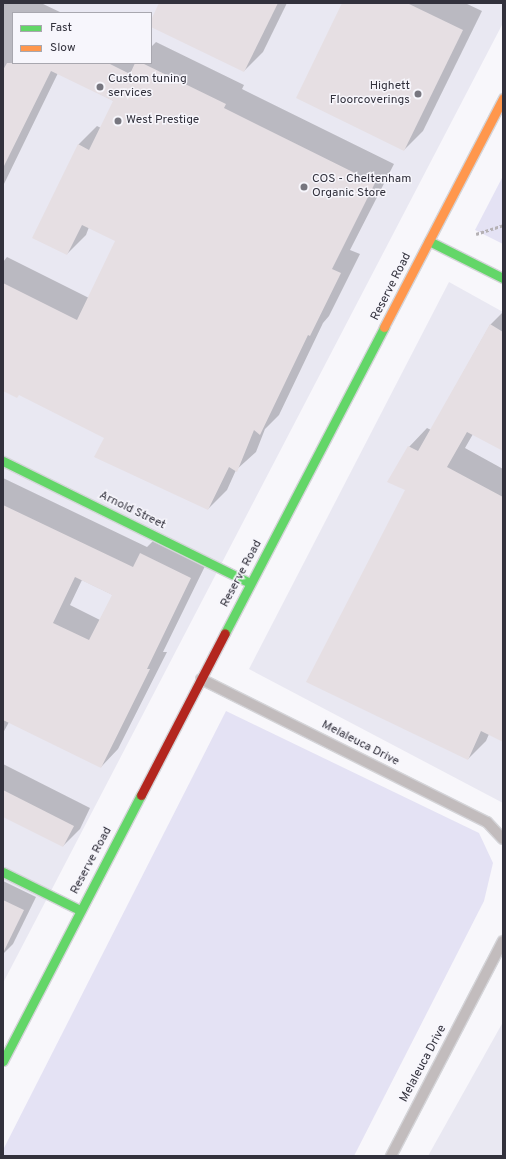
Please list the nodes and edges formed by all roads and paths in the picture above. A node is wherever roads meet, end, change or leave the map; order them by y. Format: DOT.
graph roads {
  1 [pos="503,98"];
  2 [pos="503,225"];
  3 [pos="476,234"];
  4 [pos="429,241"];
  5 [pos="503,278"];
  6 [pos="3,461"];
  7 [pos="250,583"];
  8 [pos="201,679"];
  9 [pos="503,839"];
  10 [pos="3,872"];
  11 [pos="80,910"];
  12 [pos="503,941"];
  13 [pos="3,1061"];
  14 [pos="391,1156"];
  1 -- 4 [label="street, Reserve Road"];
  2 -- 3 [label="path"];
  4 -- 5 [label="street"];
  4 -- 7 [label="street, Reserve Road"];
  6 -- 7 [label="street, Arnold Street"];
  7 -- 8 [label="street, Reserve Road"];
  8 -- 9 [label="lane, Melaleuca Drive"];
  8 -- 11 [label="street, Reserve Road"];
  10 -- 11 [label="street"];
  11 -- 13 [label="street, Reserve Road"];
  12 -- 14 [label="lane, Melaleuca Drive"];
}
